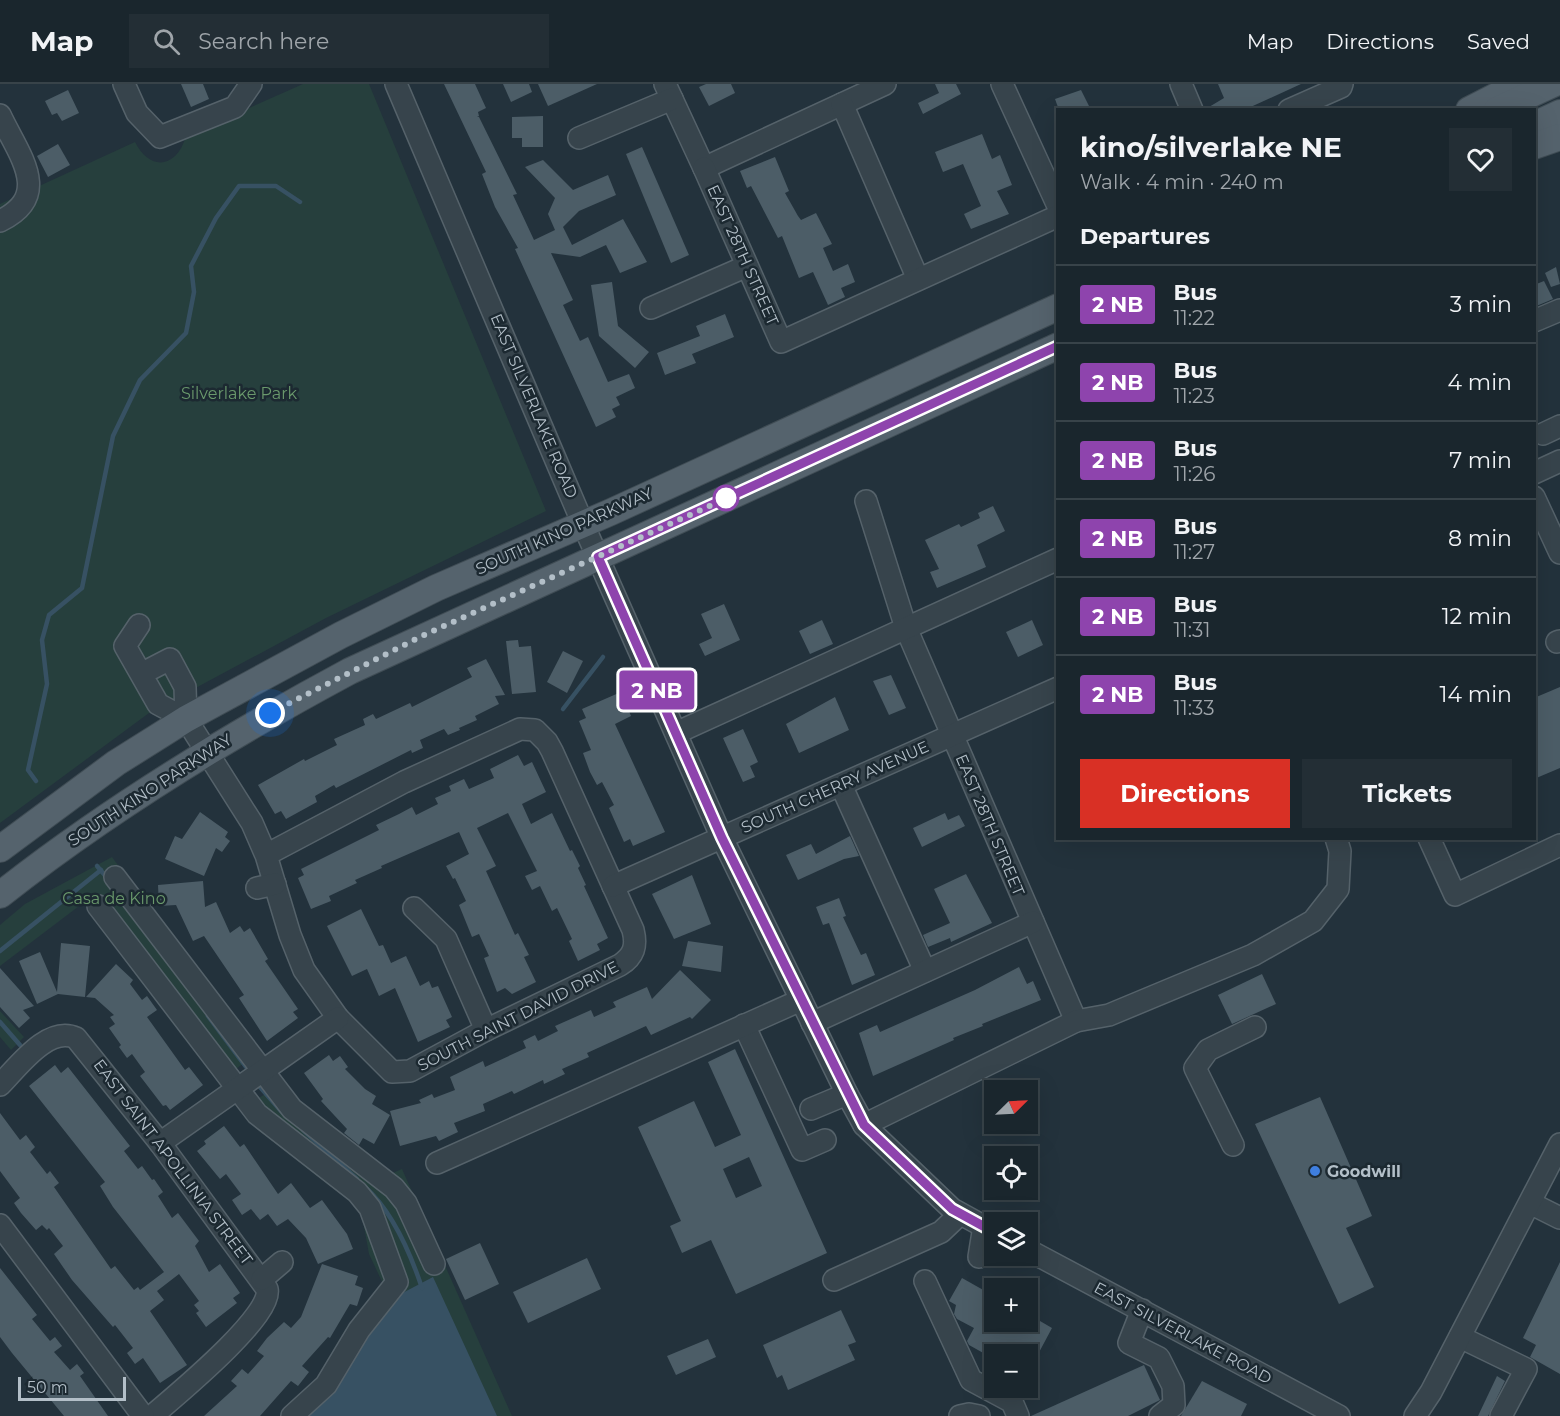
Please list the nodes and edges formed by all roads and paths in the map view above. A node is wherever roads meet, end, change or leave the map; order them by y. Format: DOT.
graph roads {
  1 [pos="124,84"];
  2 [pos="251,84"];
  3 [pos="396,84"];
  4 [pos="885,84"];
  5 [pos="1002,84"];
  6 [pos="1181,84"];
  7 [pos="1342,84"];
  8 [pos="1521,84"];
  9 [pos="1553,84"];
  10 [pos="669,92"];
  11 [pos="842,104"];
  12 [pos="1191,108"];
  13 [pos="1294,108"];
  14 [pos="1473,108"];
  15 [pos="1501,108"];
  16 [pos="1560,113"];
  17 [pos="0,115"];
  18 [pos="1536,124"];
  19 [pos="1560,137"];
  20 [pos="579,138"];
  21 [pos="1536,145"];
  22 [pos="703,166"];
  23 [pos="1056,202"];
  24 [pos="1056,217"];
  25 [pos="0,220"];
  26 [pos="747,266"];
  27 [pos="918,279"];
  28 [pos="651,308"];
  29 [pos="1056,308"];
  30 [pos="1560,309"];
  31 [pos="1536,320"];
  32 [pos="1056,347"];
  33 [pos="1560,461"];
  34 [pos="1536,472"];
  35 [pos="1536,500"];
  36 [pos="866,501"];
  37 [pos="583,524"];
  38 [pos="1559,550"];
  39 [pos="598,557"];
  40 [pos="1056,560"];
  41 [pos="139,625"];
  42 [pos="906,628"];
  43 [pos="141,674"];
  44 [pos="1056,689"];
  45 [pos="186,719"];
  46 [pos="676,733"];
  47 [pos="952,735"];
  48 [pos="207,751"];
  49 [pos="841,785"];
  50 [pos="722,838"];
  51 [pos="1337,840"];
  52 [pos="1430,840"];
  53 [pos="1560,845"];
  54 [pos="0,849"];
  55 [pos="266,855"];
  56 [pos="115,877"];
  57 [pos="613,886"];
  58 [pos="0,895"];
  59 [pos="98,906"];
  60 [pos="414,908"];
  61 [pos="1033,922"];
  62 [pos="925,971"];
  63 [pos="801,1000"];
  64 [pos="338,1018"];
  65 [pos="1076,1021"];
  66 [pos="812,1023"];
  67 [pos="744,1025"];
  68 [pos="1255,1027"];
  69 [pos="486,1030"];
  70 [pos="263,1071"];
  71 [pos="0,1085"];
  72 [pos="237,1089"];
  73 [pos="847,1094"];
  74 [pos="811,1109"];
  75 [pos="864,1125"];
  76 [pos="825,1140"];
  77 [pos="160,1143"];
  78 [pos="1233,1145"];
  79 [pos="1559,1151"];
  80 [pos="436,1162"];
  81 [pos="1530,1203"];
  82 [pos="960,1214"];
  83 [pos="1560,1218"];
  84 [pos="0,1225"];
  85 [pos="984,1226"];
  86 [pos="984,1243"];
  87 [pos="1038,1255"];
  88 [pos="979,1257"];
  89 [pos="282,1262"];
  90 [pos="434,1264"];
  91 [pos="834,1280"];
  92 [pos="925,1281"];
  93 [pos="265,1286"];
  94 [pos="1142,1310"];
  95 [pos="1460,1337"];
  96 [pos="1289,1389"];
  97 [pos="143,1416"];
  98 [pos="153,1416"];
  99 [pos="292,1416"];
  100 [pos="1018,1416"];
  101 [pos="1160,1416"];
  102 [pos="1321,1416"];
  103 [pos="1339,1416"];
  104 [pos="1414,1416"];
  105 [pos="1501,1416"];
  1 -- 2 [label="street"];
  3 -- 37 [label="street, EAST SILVERLAKE ROAD"];
  4 -- 11 [label="street"];
  5 -- 23 [label="street"];
  6 -- 12 [label="street"];
  7 -- 13 [label="street"];
  8 -- 14 [label="main road"];
  9 -- 15 [label="main road"];
  10 -- 20 [label="street"];
  10 -- 22 [label="street, EAST 28TH STREET"];
  11 -- 22 [label="street"];
  11 -- 27 [label="street"];
  16 -- 18 [label="main road"];
  17 -- 25 [label="street"];
  19 -- 21 [label="main road"];
  22 -- 26 [label="street, EAST 28TH STREET"];
  24 -- 27 [label="street"];
  26 -- 27 [label="street, EAST 28TH STREET"];
  26 -- 28 [label="street"];
  29 -- 37 [label="main road, SOUTH KINO PARKWAY"];
  30 -- 31 [label="street"];
  32 -- 39 [label="main road, SOUTH KINO PARKWAY"];
  33 -- 34 [label="street"];
  35 -- 38 [label="street"];
  36 -- 42 [label="street, EAST 28TH STREET"];
  37 -- 39 [label="street, EAST SILVERLAKE ROAD"];
  37 -- 45 [label="main road, SOUTH KINO PARKWAY"];
  39 -- 46 [label="street, EAST SILVERLAKE ROAD"];
  39 -- 48 [label="main road, SOUTH KINO PARKWAY"];
  40 -- 42 [label="street"];
  41 -- 43 [label="street"];
  42 -- 46 [label="street"];
  42 -- 47 [label="street, EAST 28TH STREET"];
  43 -- 45 [label="street"];
  43 -- 45 [label="street"];
  44 -- 47 [label="street, SOUTH CHERRY AVENUE"];
  45 -- 48 [label="street"];
  45 -- 54 [label="main road, SOUTH KINO PARKWAY"];
  46 -- 50 [label="street, EAST SILVERLAKE ROAD"];
  47 -- 49 [label="street, SOUTH CHERRY AVENUE"];
  47 -- 61 [label="street, EAST 28TH STREET"];
  48 -- 55 [label="street"];
  48 -- 58 [label="main road, SOUTH KINO PARKWAY"];
  49 -- 50 [label="street, SOUTH CHERRY AVENUE"];
  49 -- 62 [label="street"];
  50 -- 57 [label="street, SOUTH CHERRY AVENUE"];
  50 -- 63 [label="street, EAST SILVERLAKE ROAD"];
  51 -- 65 [label="street"];
  52 -- 53 [label="street"];
  55 -- 57 [label="street"];
  55 -- 64 [label="street"];
  56 -- 70 [label="street"];
  57 -- 69 [label="street, SOUTH SAINT DAVID DRIVE"];
  59 -- 72 [label="street"];
  60 -- 69 [label="street"];
  61 -- 62 [label="street"];
  61 -- 65 [label="street, EAST 28TH STREET"];
  62 -- 66 [label="street"];
  63 -- 66 [label="street, EAST SILVERLAKE ROAD"];
  63 -- 67 [label="street"];
  64 -- 69 [label="street, SOUTH SAINT DAVID DRIVE"];
  64 -- 70 [label="street"];
  65 -- 75 [label="street"];
  66 -- 73 [label="street, EAST SILVERLAKE ROAD"];
  67 -- 76 [label="street"];
  67 -- 80 [label="street"];
  68 -- 78 [label="street"];
  70 -- 72 [label="street"];
  70 -- 90 [label="street"];
  71 -- 77 [label="street, EAST SAINT APOLLINIA STREET"];
  72 -- 77 [label="street"];
  72 -- 99 [label="street"];
  73 -- 74 [label="street"];
  73 -- 75 [label="street, EAST SILVERLAKE ROAD"];
  75 -- 82 [label="street, EAST SILVERLAKE ROAD"];
  77 -- 93 [label="street, EAST SAINT APOLLINIA STREET"];
  79 -- 81 [label="street"];
  81 -- 83 [label="street"];
  81 -- 95 [label="street"];
  82 -- 85 [label="street, EAST SILVERLAKE ROAD"];
  82 -- 91 [label="street"];
  84 -- 97 [label="street"];
  86 -- 88 [label="street"];
  87 -- 94 [label="street, EAST SILVERLAKE ROAD"];
  89 -- 93 [label="street"];
  92 -- 100 [label="street"];
  93 -- 98 [label="street"];
  94 -- 96 [label="street, EAST SILVERLAKE ROAD"];
  94 -- 101 [label="street"];
  95 -- 104 [label="street"];
  95 -- 105 [label="street"];
  96 -- 102 [label="street"];
  96 -- 103 [label="street, EAST SILVERLAKE ROAD"];
}
